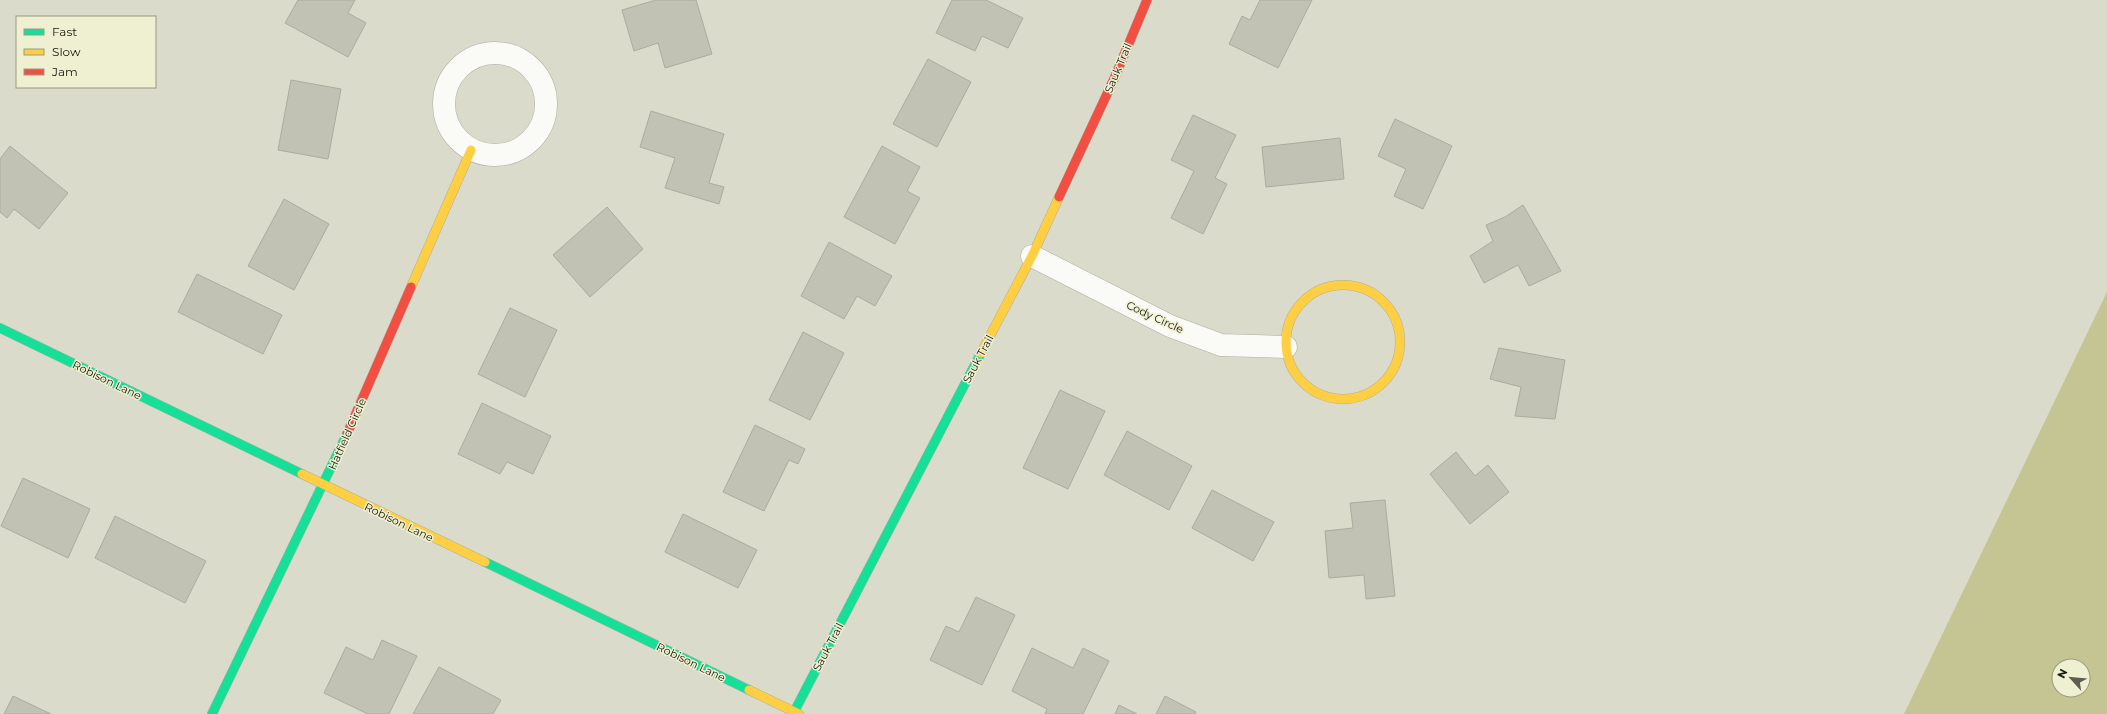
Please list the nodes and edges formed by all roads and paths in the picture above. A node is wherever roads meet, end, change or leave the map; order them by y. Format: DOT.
graph roads {
  1 [pos="1147,0"];
  2 [pos="471,150"];
  3 [pos="1032,256"];
  4 [pos="0,328"];
  5 [pos="1286,347"];
  6 [pos="324,486"];
  7 [pos="797,713"];
  8 [pos="212,714"];
  1 -- 3 [label="street, Sauk Trail"];
  2 -- 2 [label="street"];
  2 -- 6 [label="street, Hatfield Circle"];
  3 -- 5 [label="street, Cody Circle"];
  3 -- 7 [label="street, Sauk Trail"];
  4 -- 6 [label="street, Robison Lane"];
  5 -- 5 [label="street"];
  6 -- 7 [label="street, Robison Lane"];
  6 -- 8 [label="street, Hatfield Circle"];
}
